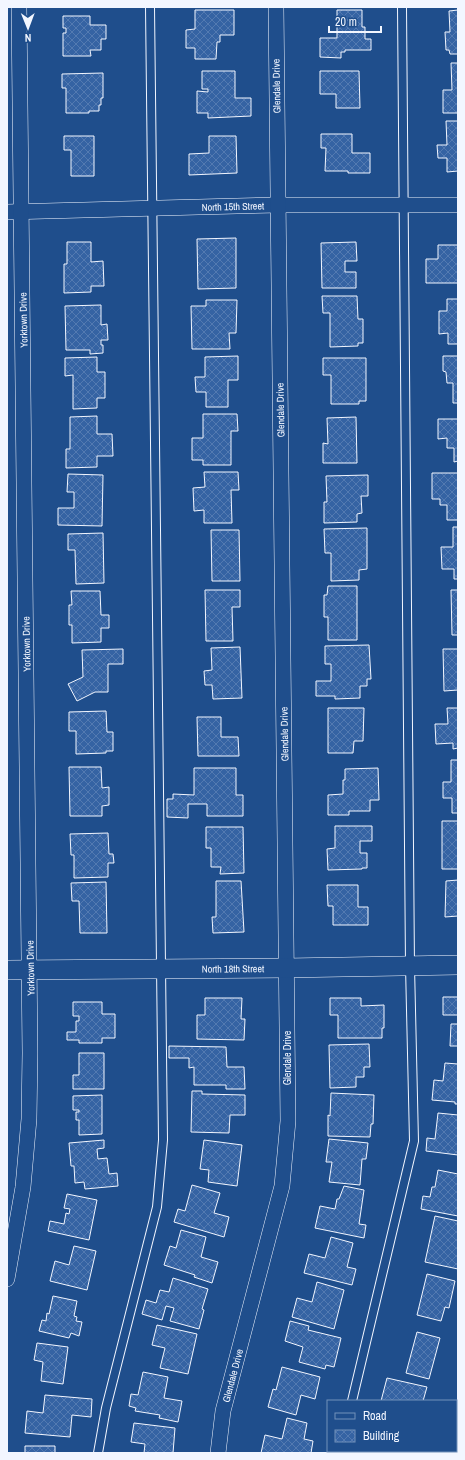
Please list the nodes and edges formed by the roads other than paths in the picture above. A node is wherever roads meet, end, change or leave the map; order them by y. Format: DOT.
graph roads {
  1 [pos="19,7"];
  2 [pos="150,7"];
  3 [pos="276,7"];
  4 [pos="402,7"];
  5 [pos="278,205"];
  6 [pos="404,205"];
  7 [pos="458,205"];
  8 [pos="152,208"];
  9 [pos="14,212"];
  10 [pos="458,965"];
  11 [pos="410,966"];
  12 [pos="286,968"];
  13 [pos="161,969"];
  14 [pos="7,970"];
  15 [pos="30,970"];
  16 [pos="7,1278"];
  17 [pos="352,1400"];
  18 [pos="98,1453"];
  19 [pos="218,1453"];
  1 -- 9 [label="street, Yorktown Drive"];
  2 -- 8 [label="lane"];
  3 -- 5 [label="street, Glendale Drive"];
  4 -- 6 [label="lane"];
  5 -- 6 [label="street, North 15th Street"];
  5 -- 8 [label="street, North 15th Street"];
  5 -- 12 [label="street, Glendale Drive"];
  6 -- 7 [label="street, North 15th Street"];
  6 -- 11 [label="lane"];
  8 -- 9 [label="street, North 15th Street"];
  8 -- 13 [label="lane"];
  9 -- 15 [label="street, Yorktown Drive"];
  10 -- 11 [label="street, North 18th Street"];
  11 -- 12 [label="street, North 18th Street"];
  11 -- 17 [label="lane"];
  12 -- 13 [label="street, North 18th Street"];
  12 -- 19 [label="street, Glendale Drive"];
  13 -- 15 [label="street, North 18th Street"];
  13 -- 18 [label="lane"];
  14 -- 15 [label="street, North 18th Street"];
  15 -- 16 [label="street, Yorktown Drive"];
}
